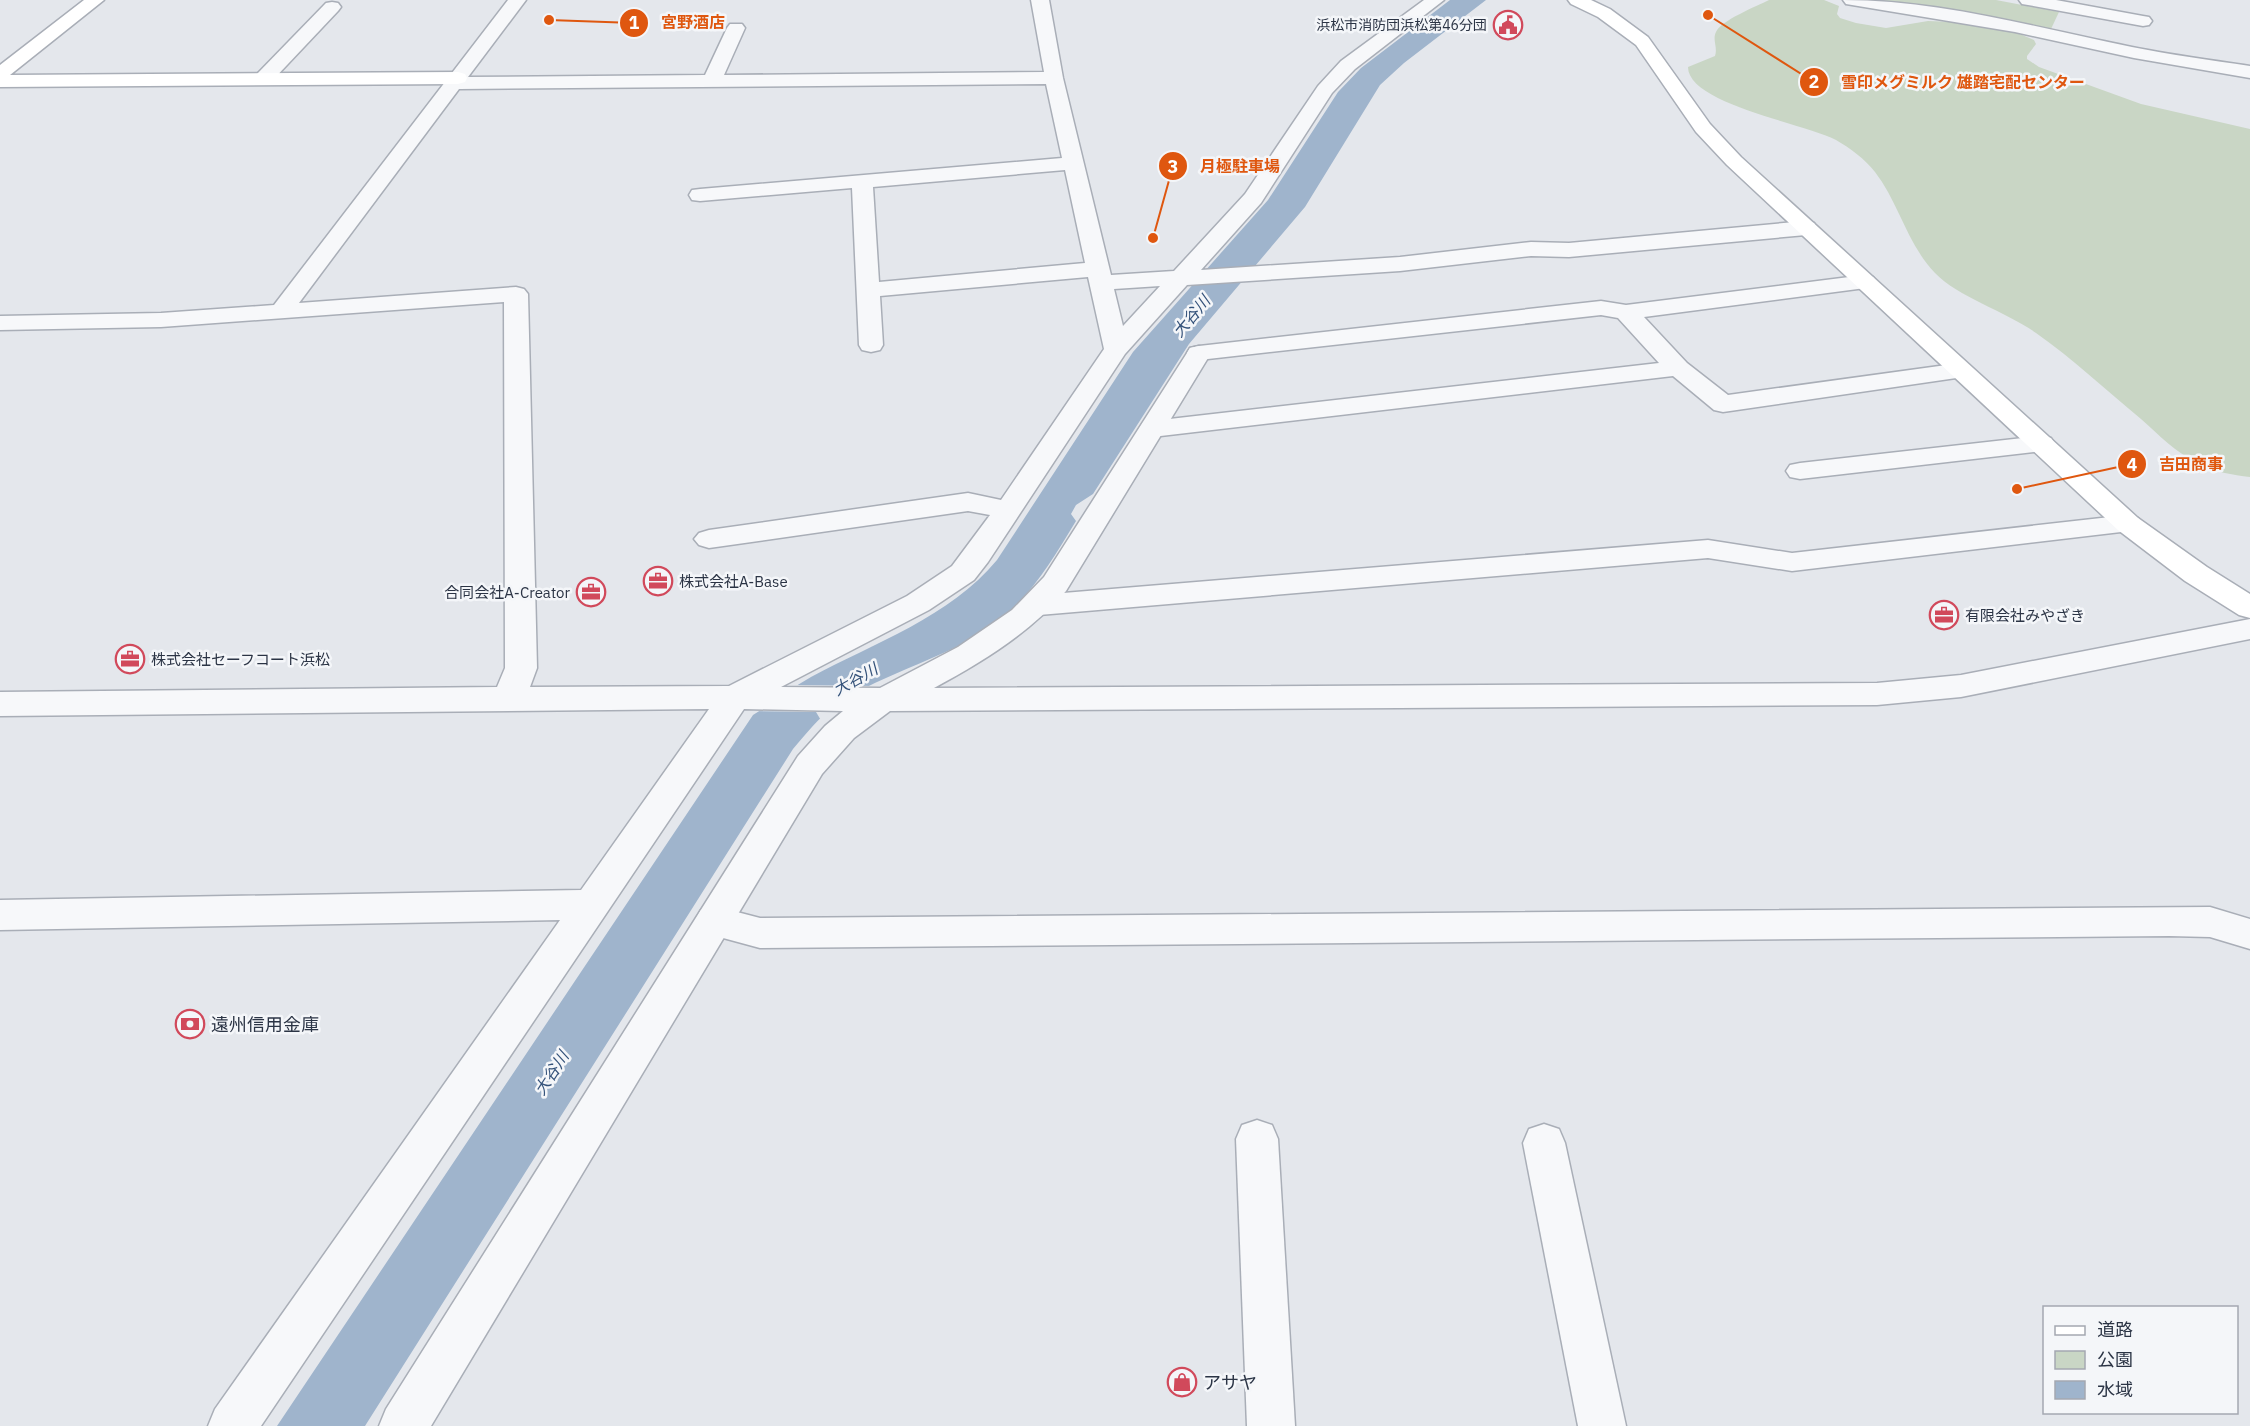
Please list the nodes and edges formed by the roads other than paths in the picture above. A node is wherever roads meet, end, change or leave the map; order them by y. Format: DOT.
graph roads {
  1 [pos="95,0"];
  2 [pos="517,0"];
  3 [pos="1040,0"];
  4 [pos="1435,0"];
  5 [pos="1577,0"];
  6 [pos="1852,0"];
  7 [pos="2028,0"];
  8 [pos="2140,0"];
  9 [pos="332,8"];
  10 [pos="2143,21"];
  11 [pos="736,28"];
  12 [pos="2134,52"];
  13 [pos="2250,72"];
  14 [pos="0,74"];
  15 [pos="1054,78"];
  16 [pos="263,79"];
  17 [pos="456,80"];
  18 [pos="0,81"];
  19 [pos="712,81"];
  20 [pos="1073,163"];
  21 [pos="862,181"];
  22 [pos="700,195"];
  23 [pos="1806,228"];
  24 [pos="1100,276"];
  25 [pos="1188,278"];
  26 [pos="1865,282"];
  27 [pos="868,290"];
  28 [pos="283,311"];
  29 [pos="1626,312"];
  30 [pos="0,322"];
  31 [pos="871,345"];
  32 [pos="1116,349"];
  33 [pos="1678,368"];
  34 [pos="1961,370"];
  35 [pos="1152,429"];
  36 [pos="2041,444"];
  37 [pos="1800,471"];
  38 [pos="1008,510"];
  39 [pos="2128,524"];
  40 [pos="709,539"];
  41 [pos="1039,605"];
  42 [pos="2250,608"];
  43 [pos="2250,629"];
  44 [pos="754,697"];
  45 [pos="509,699"];
  46 [pos="873,699"];
  47 [pos="0,704"];
  48 [pos="592,905"];
  49 [pos="0,915"];
  50 [pos="714,921"];
  51 [pos="2250,934"];
  52 [pos="1257,1139"];
  53 [pos="1544,1143"];
  54 [pos="232,1426"];
  55 [pos="403,1426"];
  56 [pos="1271,1426"];
  57 [pos="1602,1426"];
  1 -- 14 [label="street"];
  2 -- 17 [label="street"];
  3 -- 15 [label="street"];
  4 -- 25 [label="street"];
  5 -- 23 [label="street"];
  6 -- 12 [label="street"];
  7 -- 10 [label="street"];
  8 -- 10 [label="street"];
  9 -- 16 [label="street"];
  10 -- 12 [label="street"];
  11 -- 19 [label="street"];
  12 -- 13 [label="street"];
  15 -- 19 [label="street"];
  15 -- 20 [label="street"];
  16 -- 17 [label="street"];
  16 -- 18 [label="street"];
  17 -- 19 [label="street"];
  17 -- 28 [label="street"];
  20 -- 21 [label="street"];
  20 -- 24 [label="street"];
  21 -- 22 [label="street"];
  21 -- 27 [label="street"];
  23 -- 25 [label="street"];
  23 -- 26 [label="street"];
  24 -- 25 [label="street"];
  24 -- 27 [label="street"];
  24 -- 32 [label="street"];
  25 -- 32 [label="street"];
  26 -- 29 [label="street"];
  26 -- 34 [label="street"];
  27 -- 31 [label="street"];
  28 -- 30 [label="street"];
  28 -- 45 [label="street"];
  29 -- 33 [label="street"];
  29 -- 35 [label="street"];
  32 -- 38 [label="street"];
  33 -- 34 [label="street"];
  33 -- 35 [label="street"];
  34 -- 36 [label="street"];
  35 -- 41 [label="street"];
  36 -- 37 [label="street"];
  36 -- 39 [label="street"];
  38 -- 40 [label="street"];
  38 -- 44 [label="street"];
  39 -- 41 [label="street"];
  39 -- 42 [label="street"];
  41 -- 46 [label="street"];
  43 -- 46 [label="street"];
  44 -- 45 [label="street"];
  44 -- 46 [label="street"];
  44 -- 48 [label="street"];
  45 -- 47 [label="street"];
  46 -- 50 [label="street"];
  48 -- 49 [label="street"];
  48 -- 54 [label="street"];
  50 -- 51 [label="street"];
  50 -- 55 [label="street"];
  52 -- 56 [label="street"];
  53 -- 57 [label="street"];
}
